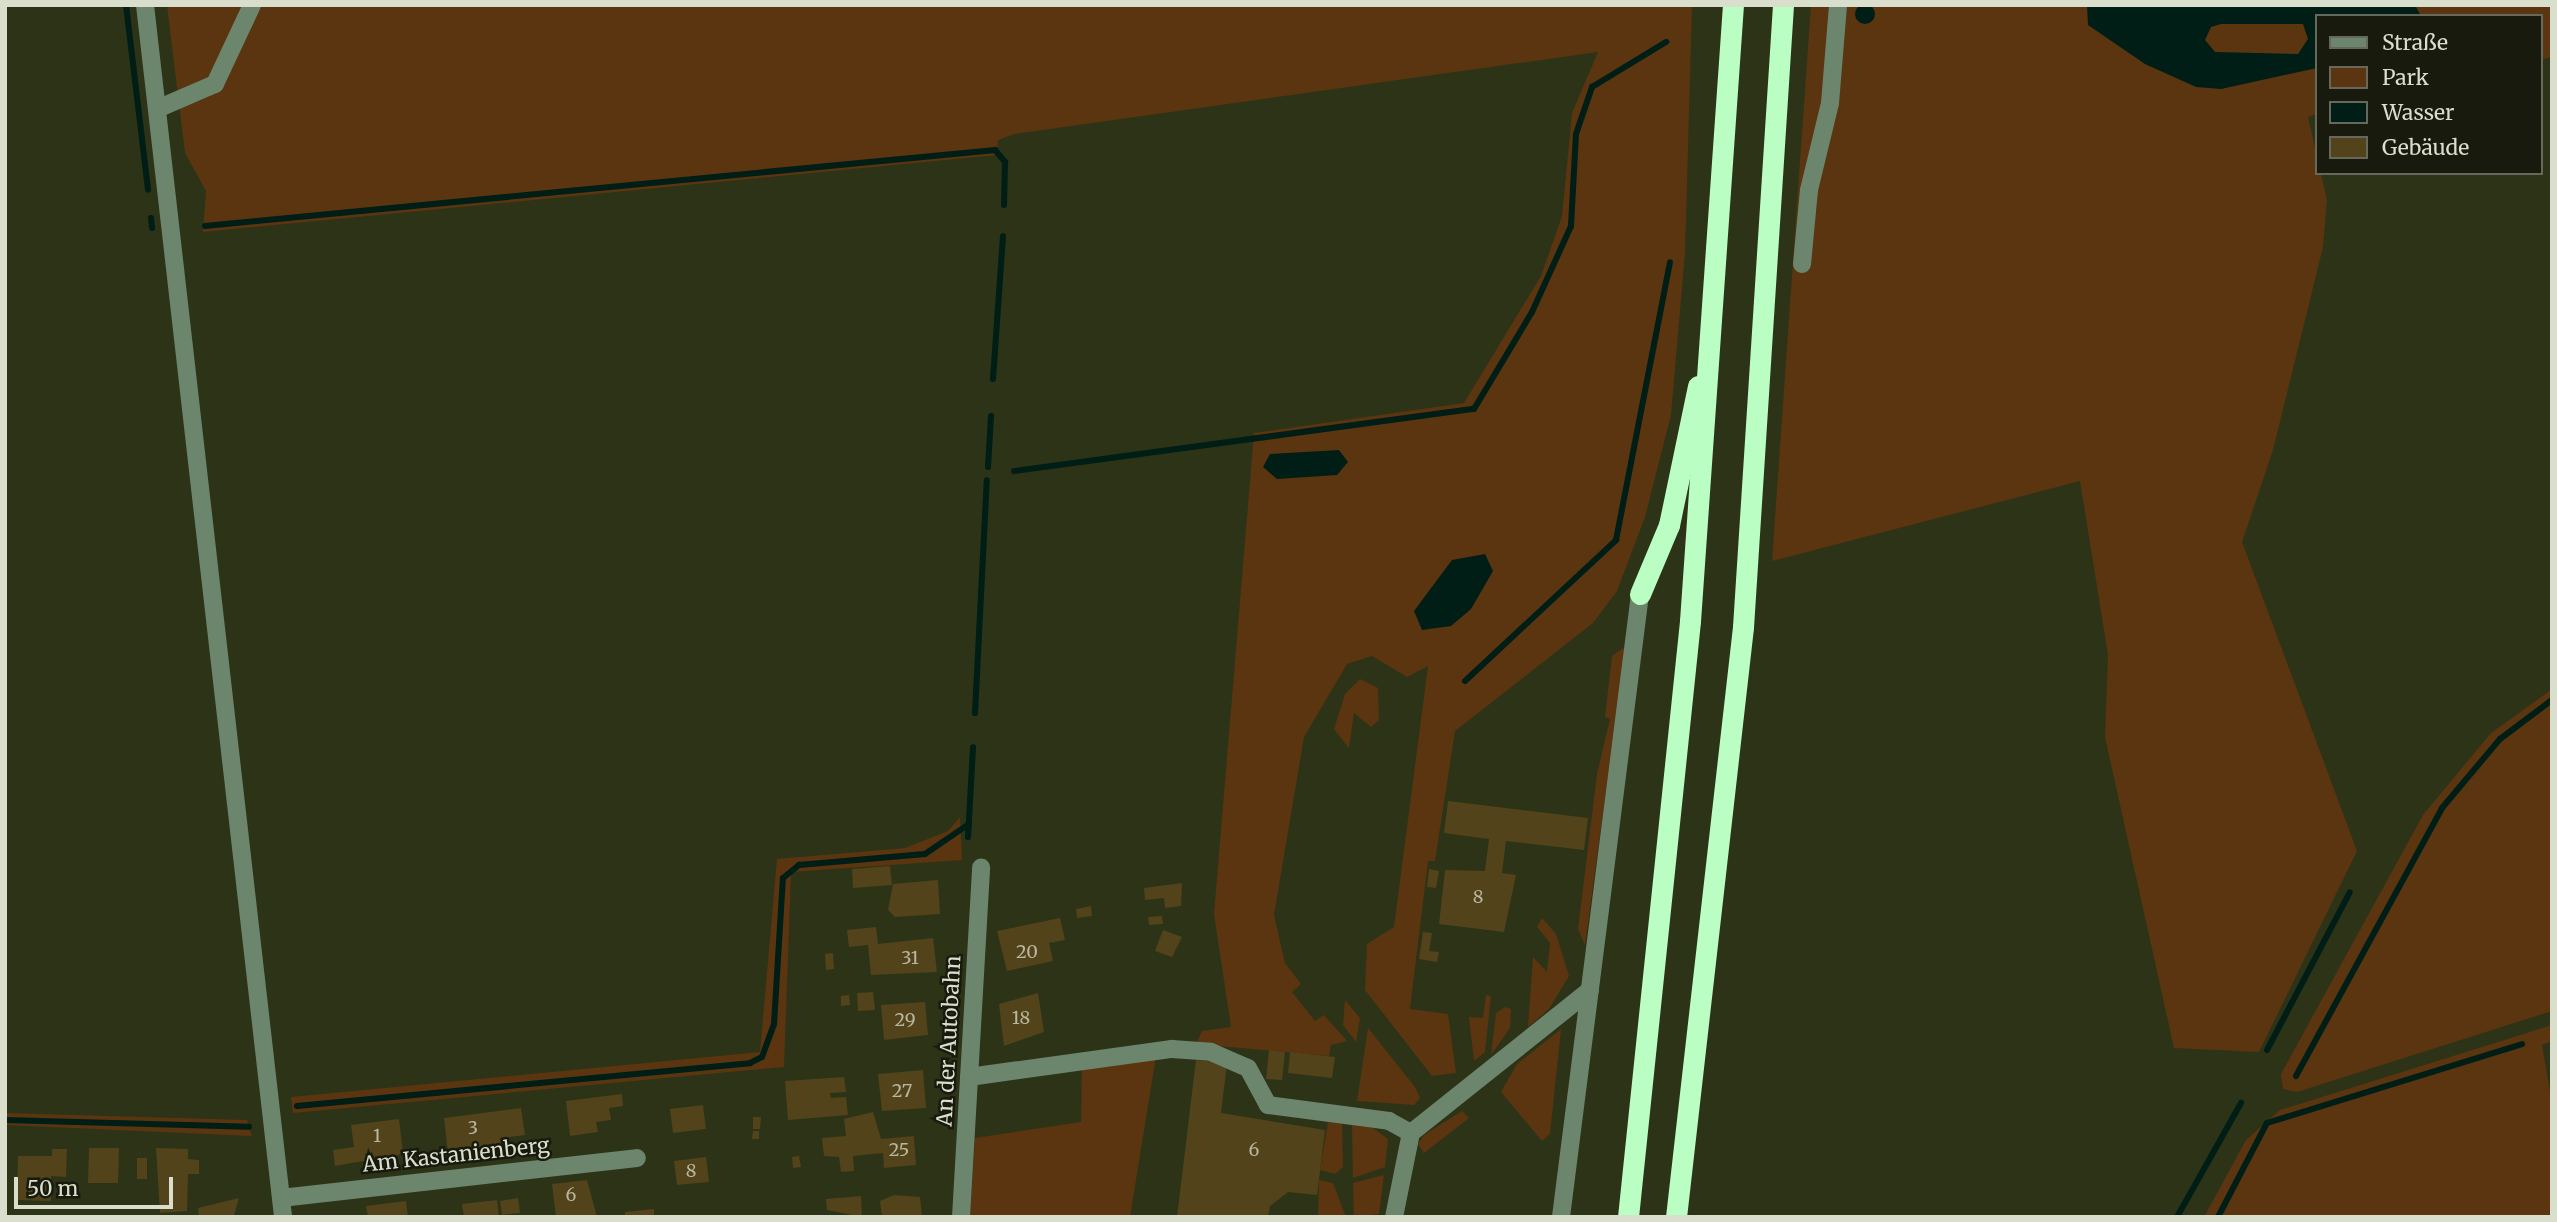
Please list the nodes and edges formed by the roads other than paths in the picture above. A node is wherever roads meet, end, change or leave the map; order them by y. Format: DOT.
graph roads {
  1 [pos="145,5"];
  2 [pos="252,5"];
  3 [pos="1733,5"];
  4 [pos="1783,5"];
  5 [pos="1838,5"];
  6 [pos="157,108"];
  7 [pos="1802,264"];
  8 [pos="1717,295"];
  9 [pos="1640,594"];
  10 [pos="981,868"];
  11 [pos="1590,990"];
  12 [pos="969,1076"];
  13 [pos="1411,1133"];
  14 [pos="637,1158"];
  15 [pos="281,1198"];
  16 [pos="283,1217"];
  17 [pos="961,1217"];
  18 [pos="1394,1217"];
  19 [pos="1561,1217"];
  20 [pos="1628,1217"];
  21 [pos="1676,1217"];
  1 -- 6 [label="street"];
  2 -- 6 [label="street"];
  3 -- 8 [label="highway"];
  4 -- 21 [label="highway"];
  5 -- 7 [label="street"];
  6 -- 15 [label="street"];
  8 -- 9 [label="highway"];
  8 -- 20 [label="highway"];
  9 -- 11 [label="street"];
  10 -- 12 [label="street, An der Autobahn"];
  11 -- 13 [label="street"];
  11 -- 19 [label="street"];
  12 -- 13 [label="street"];
  12 -- 17 [label="street, An der Autobahn"];
  13 -- 18 [label="street"];
  14 -- 15 [label="street, Am Kastanienberg"];
  15 -- 16 [label="street"];
}
